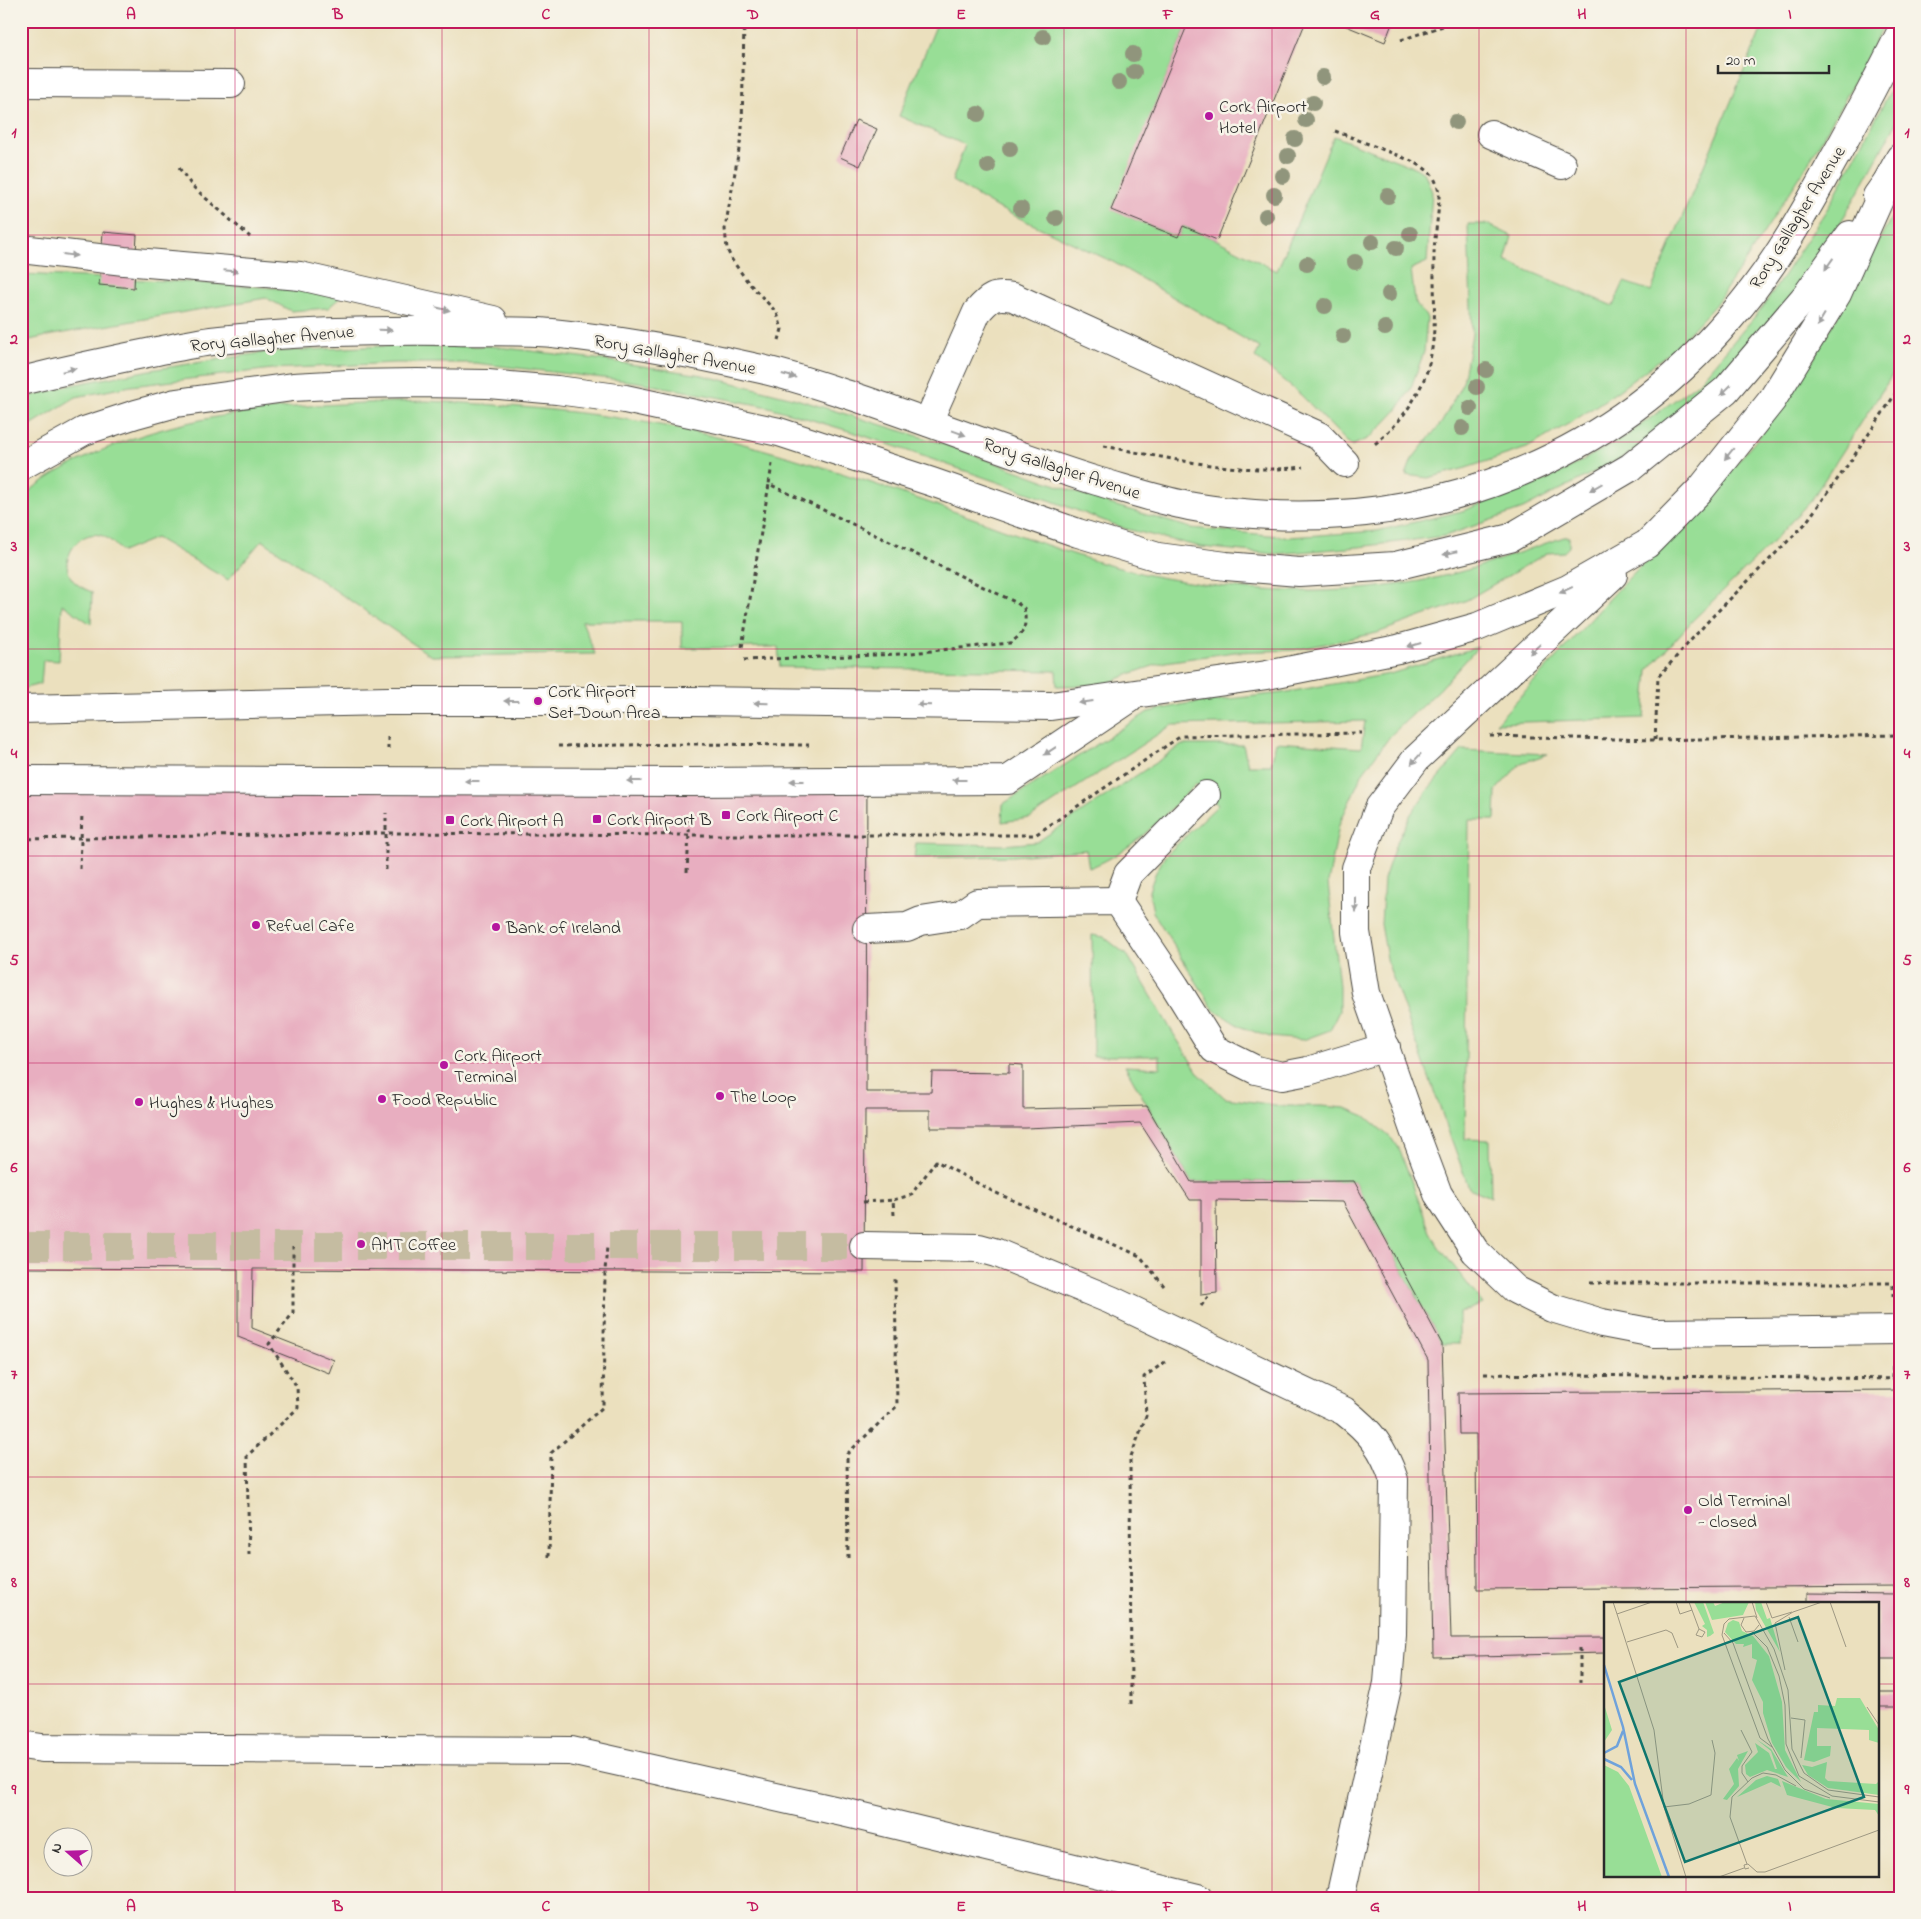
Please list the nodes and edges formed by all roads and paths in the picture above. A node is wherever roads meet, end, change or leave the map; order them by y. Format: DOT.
graph roads {
  1 [pos="744,21"];
  2 [pos="1458,21"];
  3 [pos="1900,34"];
  4 [pos="1401,40"];
  5 [pos="21,83"];
  6 [pos="231,84"];
  7 [pos="1335,131"];
  8 [pos="1491,134"];
  9 [pos="1562,165"];
  10 [pos="179,168"];
  11 [pos="1894,170"];
  12 [pos="254,240"];
  13 [pos="21,249"];
  14 [pos="548,332"];
  15 [pos="778,346"];
  16 [pos="21,381"];
  17 [pos="1900,387"];
  18 [pos="928,422"];
  19 [pos="1101,445"];
  20 [pos="772,459"];
  21 [pos="1345,463"];
  22 [pos="21,466"];
  23 [pos="769,484"];
  24 [pos="1647,544"];
  25 [pos="742,647"];
  26 [pos="744,660"];
  27 [pos="1134,695"];
  28 [pos="21,709"];
  29 [pos="1362,733"];
  30 [pos="1900,735"];
  31 [pos="1485,736"];
  32 [pos="1655,740"];
  33 [pos="21,780"];
  34 [pos="1206,794"];
  35 [pos="690,812"];
  36 [pos="689,835"];
  37 [pos="21,839"];
  38 [pos="688,872"];
  39 [pos="1118,901"];
  40 [pos="867,929"];
  41 [pos="1386,1047"];
  42 [pos="893,1200"];
  43 [pos="863,1202"];
  44 [pos="894,1245"];
  45 [pos="607,1246"];
  46 [pos="864,1246"];
  47 [pos="292,1247"];
  48 [pos="1584,1282"];
  49 [pos="1900,1283"];
  50 [pos="1164,1287"];
  51 [pos="1210,1294"];
  52 [pos="1900,1330"];
  53 [pos="1186,1337"];
  54 [pos="1484,1374"];
  55 [pos="1900,1379"];
  56 [pos="249,1556"];
  57 [pos="549,1557"];
  58 [pos="848,1558"];
  59 [pos="1580,1648"];
  60 [pos="1580,1683"];
  61 [pos="1131,1704"];
  62 [pos="21,1745"];
  63 [pos="1198,1898"];
  64 [pos="1340,1898"];
  1 -- 15 [label="path"];
  2 -- 4 [label="path"];
  18 -- 3 [label="street, Rory Gallagher Avenue, one-way"];
  5 -- 6 [label="street"];
  7 -- 21 [label="path"];
  8 -- 9 [label="street"];
  10 -- 12 [label="path"];
  11 -- 22 [label="street, one-way"];
  11 -- 24 [label="street, one-way"];
  13 -- 14 [label="street, one-way"];
  16 -- 14 [label="street, Rory Gallagher Avenue, one-way"];
  14 -- 18 [label="street, Rory Gallagher Avenue, one-way"];
  17 -- 32 [label="path"];
  18 -- 21 [label="street"];
  19 -- 21 [label="path"];
  20 -- 23 [label="path"];
  23 -- 25 [label="path"];
  23 -- 26 [label="path"];
  24 -- 27 [label="street, one-way"];
  24 -- 41 [label="street, one-way"];
  27 -- 28 [label="street, one-way"];
  27 -- 33 [label="street, one-way"];
  29 -- 36 [label="path"];
  30 -- 32 [label="path"];
  31 -- 32 [label="path"];
  34 -- 39 [label="street"];
  35 -- 36 [label="path"];
  36 -- 37 [label="path"];
  36 -- 38 [label="path"];
  39 -- 40 [label="street"];
  39 -- 41 [label="street"];
  41 -- 52 [label="street"];
  42 -- 43 [label="path"];
  42 -- 44 [label="path"];
  42 -- 50 [label="path"];
  44 -- 46 [label="street"];
  44 -- 53 [label="street"];
  44 -- 58 [label="path"];
  45 -- 57 [label="path"];
  47 -- 56 [label="path"];
  48 -- 49 [label="path"];
  51 -- 53 [label="path"];
  53 -- 61 [label="path"];
  53 -- 64 [label="street"];
  54 -- 55 [label="path"];
  59 -- 60 [label="path"];
  62 -- 63 [label="street"];
}
